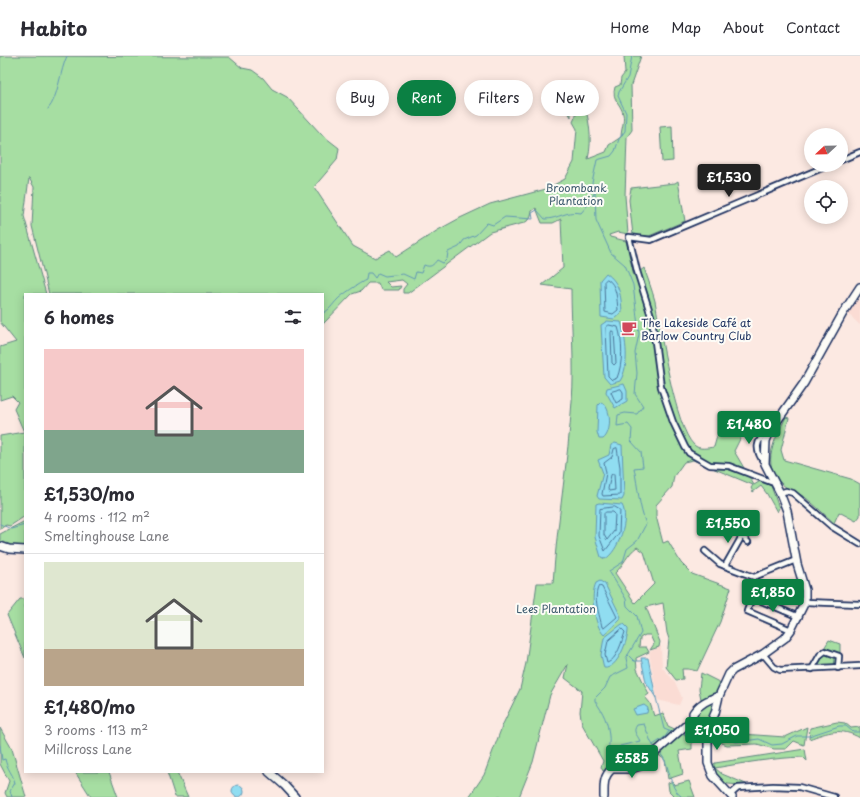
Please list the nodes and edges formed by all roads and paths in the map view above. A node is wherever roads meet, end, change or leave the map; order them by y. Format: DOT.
graph roads {
  1 [pos="860,152"];
  2 [pos="848,157"];
  3 [pos="812,172"];
  4 [pos="860,286"];
  5 [pos="774,481"];
  6 [pos="780,493"];
  7 [pos="733,521"];
  8 [pos="742,536"];
  9 [pos="748,542"];
  10 [pos="860,544"];
  11 [pos="0,546"];
  12 [pos="24,550"];
  13 [pos="705,551"];
  14 [pos="796,560"];
  15 [pos="725,566"];
  16 [pos="752,598"];
  17 [pos="758,600"];
  18 [pos="805,602"];
  19 [pos="860,604"];
  20 [pos="799,617"];
  21 [pos="792,630"];
  22 [pos="763,654"];
  23 [pos="860,666"];
  24 [pos="838,668"];
  25 [pos="812,669"];
  26 [pos="719,696"];
  27 [pos="693,719"];
  28 [pos="708,729"];
  29 [pos="270,773"];
  30 [pos="738,788"];
  31 [pos="724,789"];
  32 [pos="731,796"];
  33 [pos="295,797"];
  34 [pos="604,797"];
  35 [pos="834,797"];
  1 -- 2 [label="street"];
  3 -- 5 [label="street"];
  4 -- 5 [label="main road"];
  5 -- 6 [label="main road"];
  6 -- 10 [label="street"];
  6 -- 14 [label="main road"];
  7 -- 8 [label="street"];
  8 -- 9 [label="street"];
  8 -- 15 [label="street"];
  11 -- 12 [label="main road"];
  13 -- 15 [label="street"];
  14 -- 15 [label="street"];
  14 -- 18 [label="main road"];
  16 -- 21 [label="street"];
  17 -- 20 [label="street"];
  18 -- 19 [label="street"];
  18 -- 20 [label="main road"];
  20 -- 21 [label="main road"];
  21 -- 22 [label="main road"];
  22 -- 25 [label="street"];
  22 -- 26 [label="main road"];
  23 -- 24 [label="street"];
  24 -- 25 [label="street"];
  24 -- 25 [label="street"];
  26 -- 27 [label="main road"];
  26 -- 28 [label="main road"];
  27 -- 28 [label="main road"];
  27 -- 34 [label="main road"];
  28 -- 31 [label="main road"];
  29 -- 33 [label="main road"];
  30 -- 31 [label="street"];
  30 -- 32 [label="street"];
  30 -- 35 [label="street"];
  31 -- 32 [label="main road"];
}
